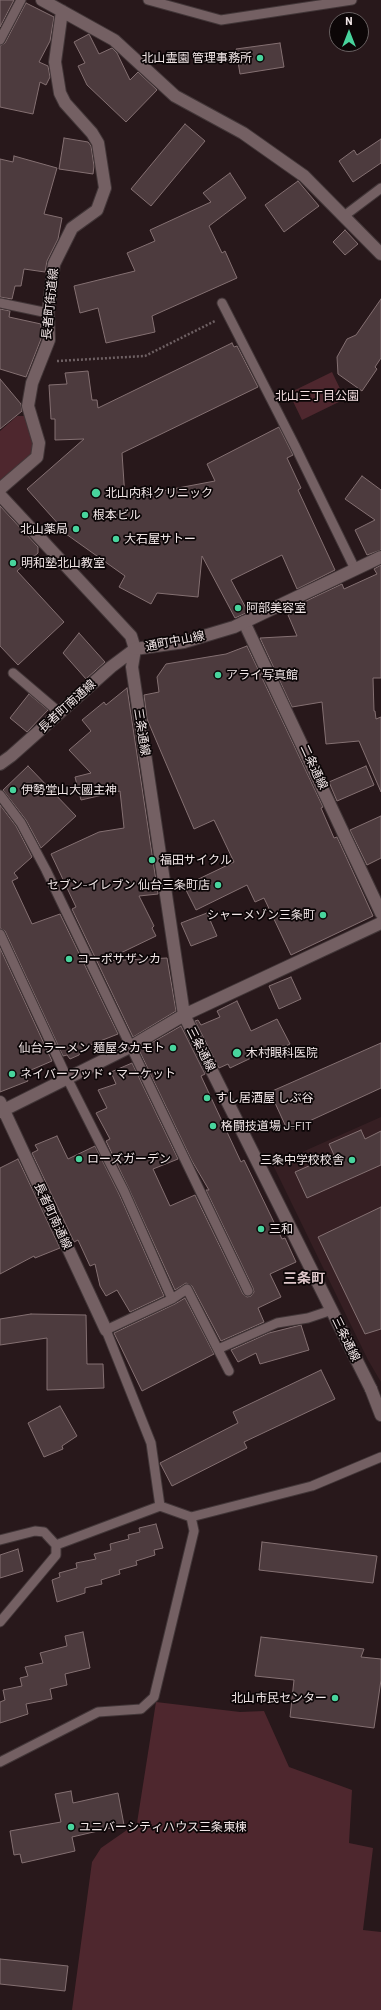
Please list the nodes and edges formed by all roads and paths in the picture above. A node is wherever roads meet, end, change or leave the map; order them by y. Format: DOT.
graph roads {
  1 [pos="21,0"];
  2 [pos="42,0"];
  3 [pos="148,0"];
  4 [pos="352,0"];
  5 [pos="62,11"];
  6 [pos="0,40"];
  7 [pos="381,188"];
  8 [pos="344,216"];
  9 [pos="381,254"];
  10 [pos="0,303"];
  11 [pos="222,303"];
  12 [pos="48,313"];
  13 [pos="228,315"];
  14 [pos="40,362"];
  15 [pos="0,489"];
  16 [pos="0,495"];
  17 [pos="381,557"];
  18 [pos="355,569"];
  19 [pos="244,622"];
  20 [pos="135,649"];
  21 [pos="13,673"];
  22 [pos="60,712"];
  23 [pos="0,764"];
  24 [pos="0,795"];
  25 [pos="381,913"];
  26 [pos="381,923"];
  27 [pos="0,934"];
  28 [pos="184,1015"];
  29 [pos="130,1047"];
  30 [pos="67,1078"];
  31 [pos="1,1108"];
  32 [pos="248,1291"];
  33 [pos="172,1299"];
  34 [pos="332,1310"];
  35 [pos="106,1330"];
  36 [pos="218,1349"];
  37 [pos="229,1371"];
  38 [pos="381,1415"];
  39 [pos="381,1457"];
  40 [pos="160,1506"];
  41 [pos="191,1517"];
  42 [pos="0,1540"];
  43 [pos="56,1545"];
  44 [pos="0,1622"];
  45 [pos="0,1762"];
  1 -- 6 [label="lane"];
  2 -- 5 [label="street"];
  3 -- 4 [label="lane"];
  5 -- 8 [label="street"];
  5 -- 12 [label="street, 長者町街道線"];
  7 -- 8 [label="lane"];
  8 -- 9 [label="street"];
  10 -- 12 [label="lane"];
  11 -- 13 [label="lane"];
  12 -- 14 [label="street, 長者町街道線"];
  13 -- 14 [label="path"];
  13 -- 18 [label="lane"];
  14 -- 15 [label="street, 長者町街道線"];
  16 -- 20 [label="street, 通町中山線"];
  17 -- 18 [label="street, 通町中山線"];
  18 -- 19 [label="street, 通町中山線"];
  19 -- 20 [label="street, 通町中山線"];
  19 -- 25 [label="street, 二条通線"];
  20 -- 22 [label="street, 長者町南通線"];
  20 -- 28 [label="street, 三条通線"];
  21 -- 22 [label="lane"];
  22 -- 23 [label="street, 長者町南通線"];
  24 -- 29 [label="lane"];
  26 -- 28 [label="street"];
  27 -- 30 [label="lane"];
  28 -- 29 [label="street"];
  28 -- 34 [label="street, 三条通線"];
  29 -- 30 [label="street"];
  29 -- 32 [label="lane"];
  30 -- 31 [label="street"];
  30 -- 33 [label="lane"];
  31 -- 35 [label="street, 長者町南通線"];
  33 -- 35 [label="lane"];
  33 -- 36 [label="lane"];
  34 -- 36 [label="lane"];
  34 -- 38 [label="street, 三条通線"];
  35 -- 40 [label="lane"];
  36 -- 37 [label="lane"];
  39 -- 41 [label="lane"];
  40 -- 41 [label="lane"];
  40 -- 43 [label="lane"];
  41 -- 45 [label="lane"];
  42 -- 43 [label="lane"];
  43 -- 44 [label="lane"];
}
